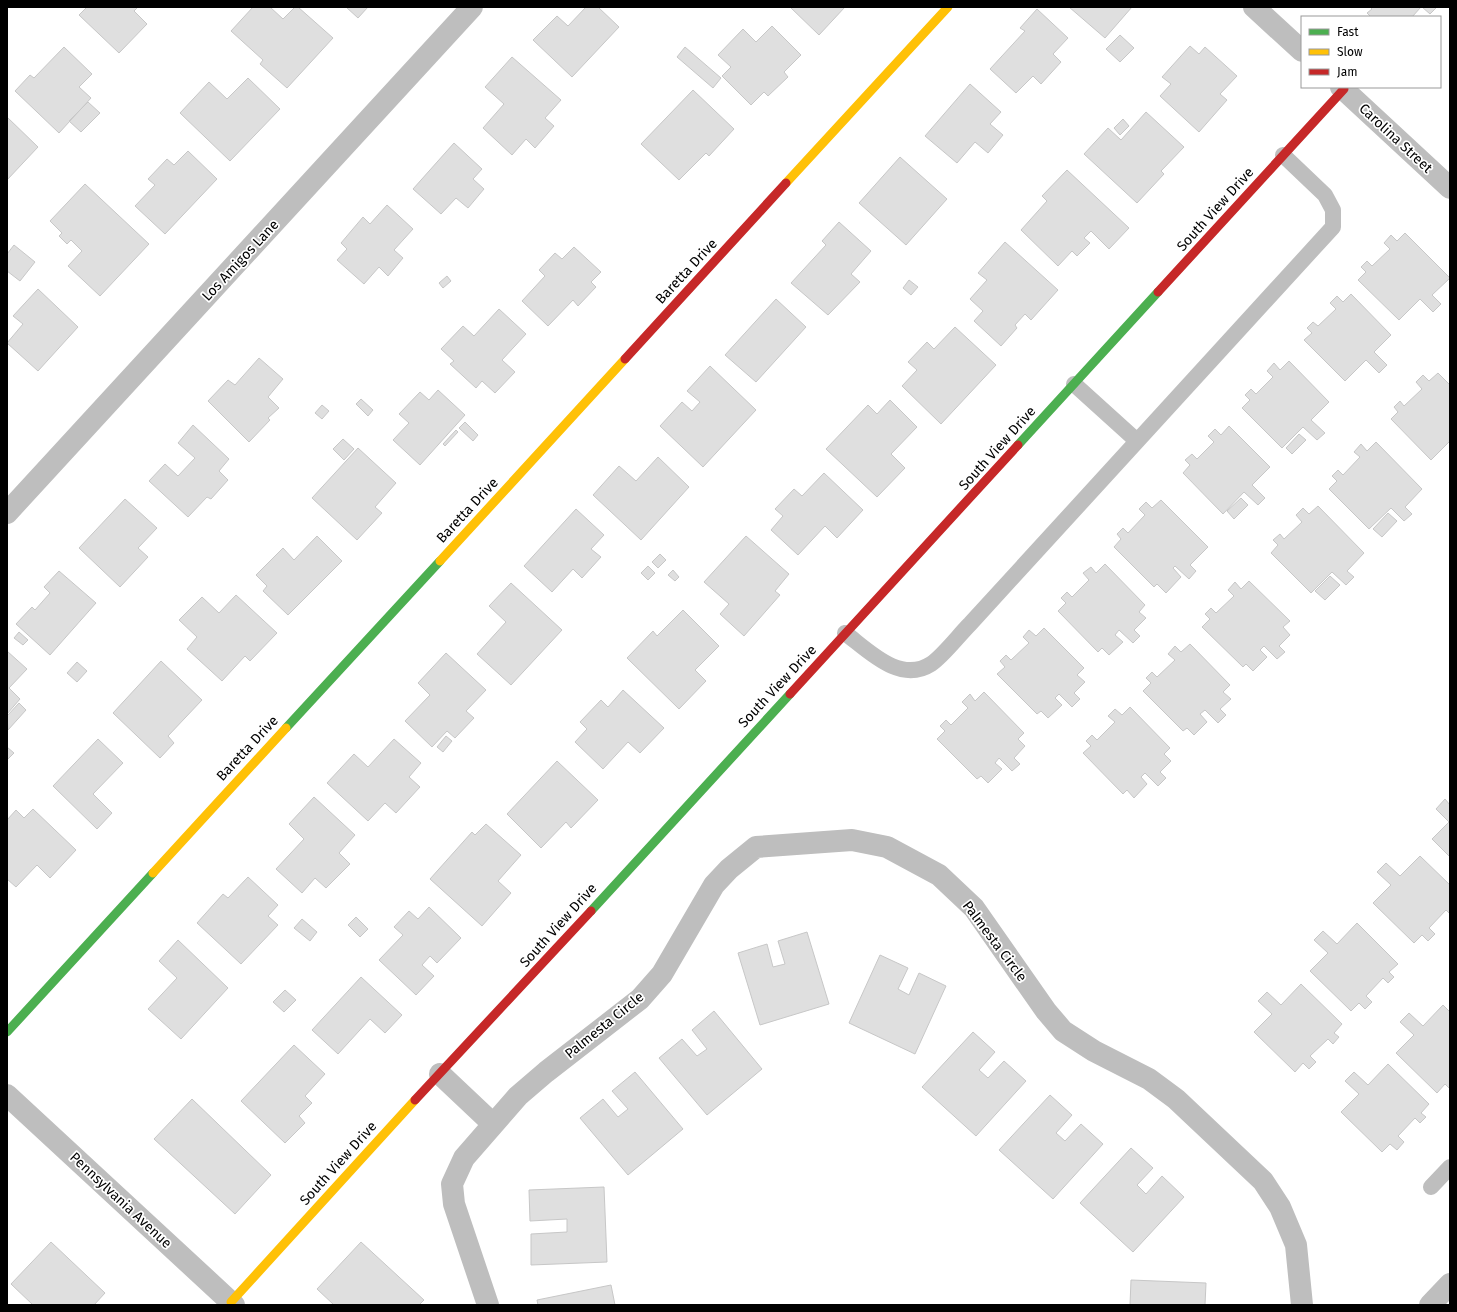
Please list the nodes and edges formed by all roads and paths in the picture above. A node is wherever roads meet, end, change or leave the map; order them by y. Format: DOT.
graph roads {
  1 [pos="472,7"];
  2 [pos="948,7"];
  3 [pos="1254,7"];
  4 [pos="1301,50"];
  5 [pos="1342,88"];
  6 [pos="1283,155"];
  7 [pos="1450,188"];
  8 [pos="1074,384"];
  9 [pos="1137,441"];
  10 [pos="7,513"];
  11 [pos="845,633"];
  12 [pos="7,1032"];
  13 [pos="440,1074"];
  14 [pos="7,1095"];
  15 [pos="493,1124"];
  16 [pos="1450,1167"];
  17 [pos="1431,1187"];
  18 [pos="1450,1284"];
  19 [pos="233,1304"];
  20 [pos="488,1305"];
  21 [pos="1302,1305"];
  22 [pos="1430,1305"];
  1 -- 10 [label="street, Los Amigos Lane"];
  2 -- 12 [label="street, Baretta Drive"];
  3 -- 4 [label="street"];
  5 -- 6 [label="street, South View Drive"];
  5 -- 7 [label="street, Carolina Street"];
  6 -- 8 [label="street, South View Drive"];
  6 -- 9 [label="lane"];
  8 -- 9 [label="lane"];
  8 -- 11 [label="street, South View Drive"];
  9 -- 11 [label="lane"];
  11 -- 13 [label="street, South View Drive"];
  13 -- 15 [label="street"];
  13 -- 19 [label="street, South View Drive"];
  14 -- 19 [label="street, Pennsylvania Avenue"];
  15 -- 20 [label="street, Palmesta Circle"];
  15 -- 21 [label="street, Palmesta Circle"];
  16 -- 17 [label="lane"];
  18 -- 22 [label="street"];
}
